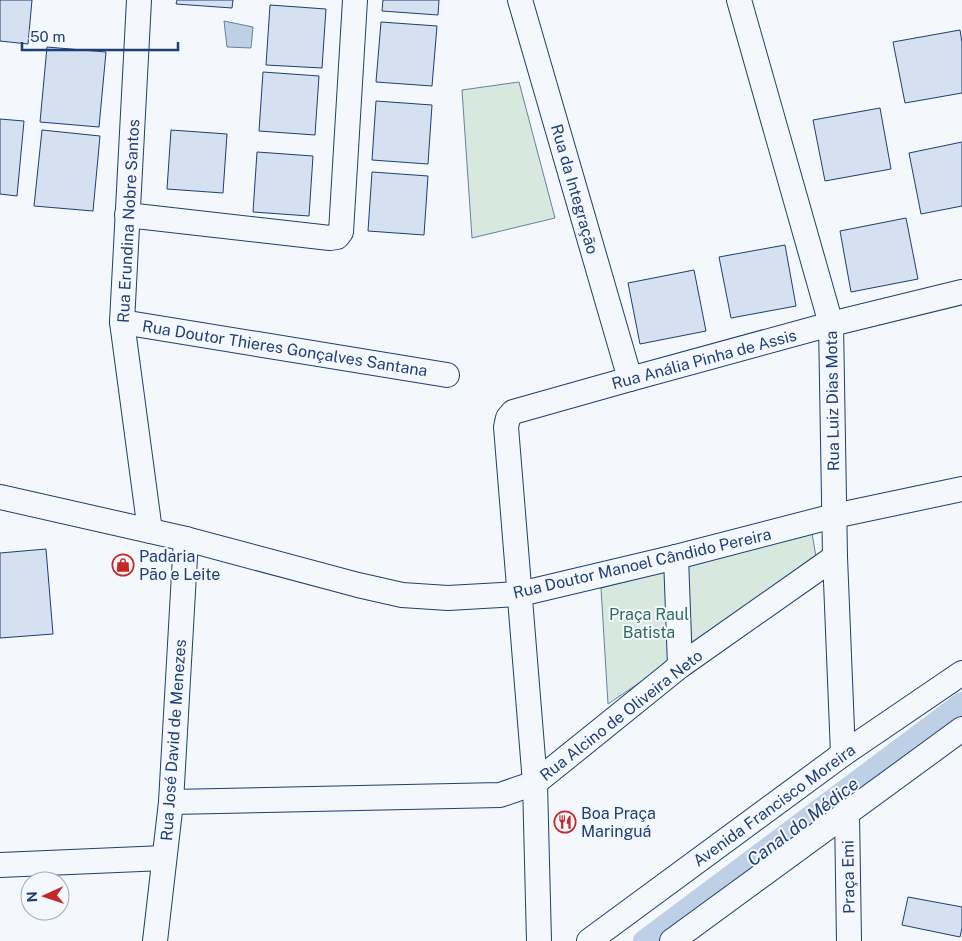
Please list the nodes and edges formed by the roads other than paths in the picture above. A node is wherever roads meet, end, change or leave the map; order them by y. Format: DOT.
graph roads {
  1 [pos="139,0"];
  2 [pos="355,0"];
  3 [pos="520,0"];
  4 [pos="739,0"];
  5 [pos="127,215"];
  6 [pos="962,292"];
  7 [pos="122,322"];
  8 [pos="831,324"];
  9 [pos="448,375"];
  10 [pos="630,379"];
  11 [pos="962,489"];
  12 [pos="0,497"];
  13 [pos="834,516"];
  14 [pos="150,530"];
  15 [pos="186,539"];
  16 [pos="676,557"];
  17 [pos="835,557"];
  18 [pos="520,594"];
  19 [pos="680,666"];
  20 [pos="962,673"];
  21 [pos="962,729"];
  22 [pos="843,754"];
  23 [pos="535,783"];
  24 [pos="171,802"];
  25 [pos="847,813"];
  26 [pos="164,858"];
  27 [pos="0,865"];
  28 [pos="155,941"];
  29 [pos="539,941"];
  30 [pos="589,941"];
  31 [pos="672,941"];
  32 [pos="849,941"];
  1 -- 5 [label="street, Rua Erundina Nobre Santos"];
  2 -- 5 [label="street"];
  3 -- 10 [label="street, Rua da Integração"];
  4 -- 8 [label="street, Rua Luiz Dias Mota"];
  5 -- 7 [label="street, Rua Erundina Nobre Santos"];
  6 -- 8 [label="street, Rua Anália Pinha de Assis"];
  7 -- 9 [label="street, Rua Doutor Thieres Gonçalves Santana"];
  7 -- 14 [label="street, Rua Erundina Nobre Santos"];
  8 -- 10 [label="street, Rua Anália Pinha de Assis"];
  8 -- 13 [label="street, Rua Luiz Dias Mota"];
  10 -- 18 [label="street, Rua Anália Pinha de Assis"];
  11 -- 13 [label="street, Rua Doutor Manoel Cândido Pereira"];
  12 -- 14 [label="street, Rua Doutor Manoel Cândido Pereira"];
  13 -- 16 [label="street, Rua Doutor Manoel Cândido Pereira"];
  13 -- 17 [label="street, Rua Luiz Dias Mota"];
  14 -- 15 [label="street, Rua Doutor Manoel Cândido Pereira"];
  15 -- 18 [label="street, Rua Doutor Manoel Cândido Pereira"];
  15 -- 24 [label="street, Rua José David de Menezes"];
  16 -- 18 [label="street, Rua Doutor Manoel Cândido Pereira"];
  16 -- 19 [label="street"];
  17 -- 19 [label="street, Rua Alcino de Oliveira Neto"];
  17 -- 22 [label="street, Rua Luiz Dias Mota"];
  18 -- 23 [label="street"];
  19 -- 23 [label="street, Rua Alcino de Oliveira Neto"];
  20 -- 22 [label="street, Avenida Francisco Moreira"];
  21 -- 25 [label="street"];
  22 -- 30 [label="street, Avenida Francisco Moreira"];
  23 -- 24 [label="street, Rua Alcino de Oliveira Neto"];
  23 -- 29 [label="street"];
  24 -- 26 [label="street, Rua José David de Menezes"];
  25 -- 31 [label="street"];
  25 -- 32 [label="street, Praça Emi"];
  26 -- 27 [label="street"];
  26 -- 28 [label="street, Rua José David de Menezes"];
}
